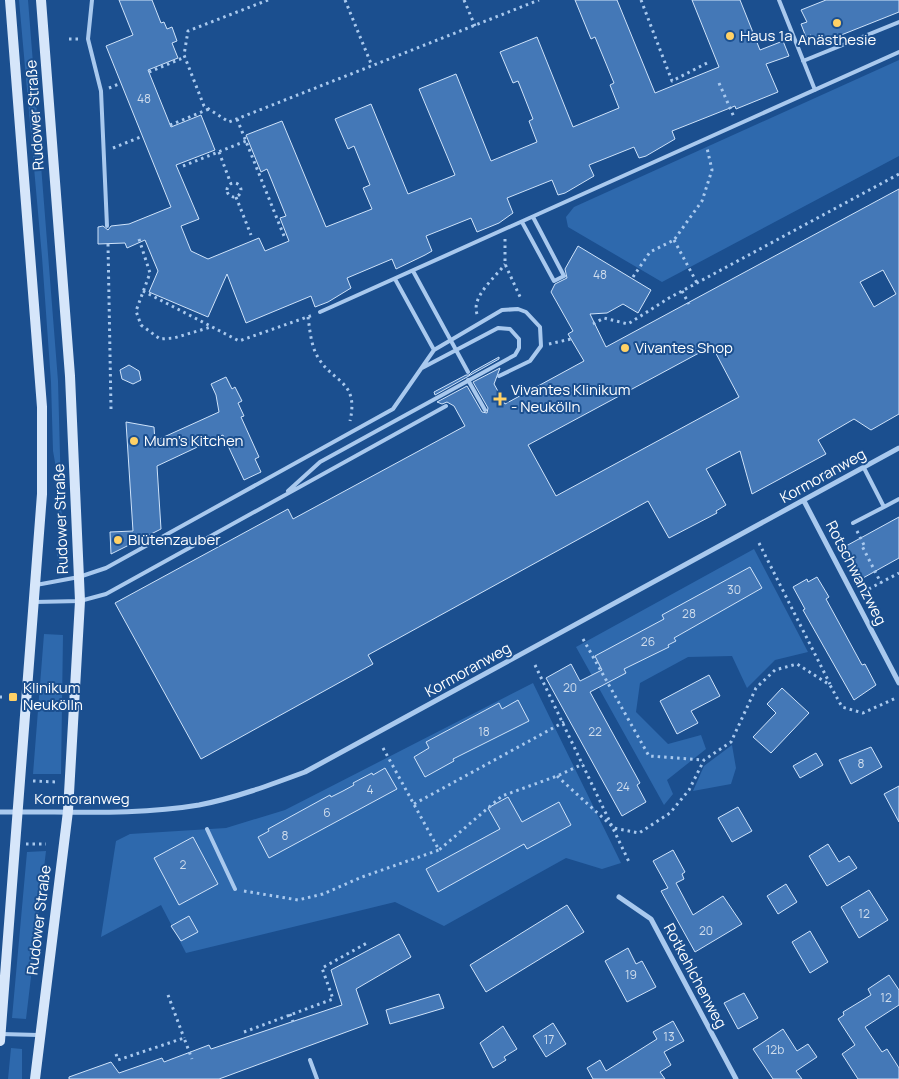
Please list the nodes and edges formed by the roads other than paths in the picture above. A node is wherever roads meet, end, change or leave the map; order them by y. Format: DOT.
graph roads {
  1 [pos="10,0"];
  2 [pos="41,0"];
  3 [pos="92,0"];
  4 [pos="779,0"];
  5 [pos="899,22"];
  6 [pos="899,52"];
  7 [pos="803,62"];
  8 [pos="815,90"];
  9 [pos="533,217"];
  10 [pos="522,222"];
  11 [pos="107,226"];
  12 [pos="413,270"];
  13 [pos="395,279"];
  14 [pos="320,312"];
  15 [pos="451,340"];
  16 [pos="434,350"];
  17 [pos="457,350"];
  18 [pos="421,369"];
  19 [pos="468,372"];
  20 [pos="499,376"];
  21 [pos="468,380"];
  22 [pos="446,406"];
  23 [pos="485,410"];
  24 [pos="899,448"];
  25 [pos="864,468"];
  26 [pos="283,496"];
  27 [pos="899,499"];
  28 [pos="804,501"];
  29 [pos="884,507"];
  30 [pos="853,523"];
  31 [pos="79,577"];
  32 [pos="36,585"];
  33 [pos="80,601"];
  34 [pos="34,602"];
  35 [pos="899,683"];
  36 [pos="17,811"];
  37 [pos="68,811"];
  38 [pos="0,812"];
  39 [pos="207,829"];
  40 [pos="235,889"];
  41 [pos="619,897"];
  42 [pos="1,1034"];
  43 [pos="39,1035"];
  44 [pos="0,1041"];
  45 [pos="310,1060"];
  46 [pos="35,1079"];
  47 [pos="316,1079"];
  48 [pos="736,1079"];
  1 -- 32 [label="main road, Rudower Straße"];
  2 -- 31 [label="main road, Rudower Straße"];
  3 -- 11 [label="lane"];
  4 -- 7 [label="lane"];
  5 -- 7 [label="lane"];
  6 -- 8 [label="lane"];
  7 -- 8 [label="lane"];
  8 -- 9 [label="lane"];
  9 -- 10 [label="lane"];
  9 -- 10 [label="lane"];
  10 -- 12 [label="lane"];
  12 -- 13 [label="lane"];
  12 -- 15 [label="lane"];
  13 -- 14 [label="lane"];
  13 -- 16 [label="lane"];
  15 -- 16 [label="lane"];
  15 -- 17 [label="lane"];
  15 -- 20 [label="lane"];
  16 -- 18 [label="lane"];
  17 -- 18 [label="lane"];
  17 -- 19 [label="lane"];
  17 -- 21 [label="lane"];
  18 -- 31 [label="lane"];
  21 -- 23 [label="lane"];
  21 -- 26 [label="lane"];
  22 -- 26 [label="lane"];
  24 -- 25 [label="street, Kormoranweg"];
  25 -- 28 [label="street, Kormoranweg"];
  25 -- 29 [label="lane"];
  26 -- 33 [label="lane"];
  27 -- 29 [label="lane"];
  28 -- 35 [label="street, Rotschwanzweg"];
  28 -- 37 [label="street, Kormoranweg"];
  29 -- 30 [label="lane"];
  31 -- 32 [label="lane"];
  31 -- 33 [label="main road, Rudower Straße"];
  32 -- 34 [label="main road, Rudower Straße"];
  33 -- 34 [label="lane"];
  33 -- 37 [label="main road, Rudower Straße"];
  34 -- 36 [label="main road, Rudower Straße"];
  36 -- 37 [label="street, Kormoranweg"];
  36 -- 38 [label="street, Kormoranweg"];
  36 -- 42 [label="main road, Rudower Straße"];
  37 -- 43 [label="main road, Rudower Straße"];
  39 -- 40 [label="lane"];
  41 -- 48 [label="street, Rotkehlchenweg"];
  42 -- 43 [label="lane"];
  42 -- 44 [label="main road, Rudower Straße"];
  43 -- 46 [label="main road, Rudower Straße"];
  45 -- 47 [label="lane"];
}
